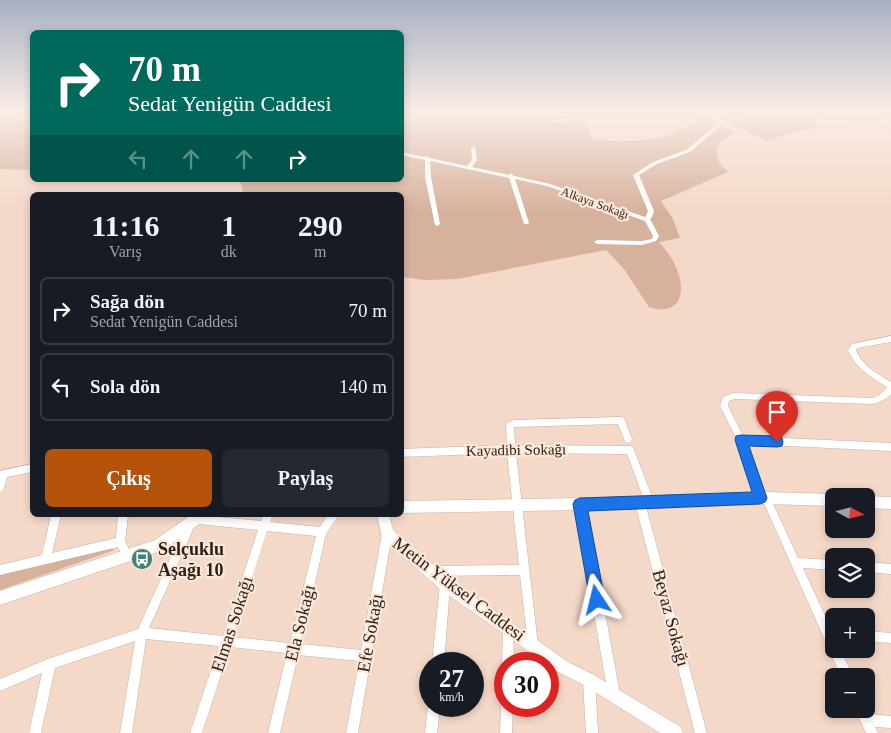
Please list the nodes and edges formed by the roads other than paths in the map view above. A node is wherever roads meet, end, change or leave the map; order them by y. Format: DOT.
graph roads {
  1 [pos="695,145"];
  2 [pos="473,148"];
  3 [pos="404,153"];
  4 [pos="427,157"];
  5 [pos="469,167"];
  6 [pos="511,175"];
  7 [pos="647,219"];
  8 [pos="526,223"];
  9 [pos="437,224"];
  10 [pos="597,242"];
  11 [pos="891,339"];
  12 [pos="890,392"];
  13 [pos="628,439"];
  14 [pos="741,440"];
  15 [pos="891,447"];
  16 [pos="510,449"];
  17 [pos="630,450"];
  18 [pos="404,453"];
  19 [pos="30,468"];
  20 [pos="2,474"];
  21 [pos="0,488"];
  22 [pos="763,498"];
  23 [pos="825,500"];
  24 [pos="645,502"];
  25 [pos="875,502"];
  26 [pos="891,503"];
  27 [pos="518,504"];
  28 [pos="580,504"];
  29 [pos="404,507"];
  30 [pos="56,517"];
  31 [pos="123,517"];
  32 [pos="267,517"];
  33 [pos="333,517"];
  34 [pos="383,517"];
  35 [pos="197,520"];
  36 [pos="264,526"];
  37 [pos="322,532"];
  38 [pos="387,534"];
  39 [pos="120,542"];
  40 [pos="126,556"];
  41 [pos="46,559"];
  42 [pos="796,563"];
  43 [pos="825,565"];
  44 [pos="875,568"];
  45 [pos="891,569"];
  46 [pos="0,570"];
  47 [pos="525,570"];
  48 [pos="430,571"];
  49 [pos="445,584"];
  50 [pos="0,598"];
  51 [pos="825,624"];
  52 [pos="508,628"];
  53 [pos="142,632"];
  54 [pos="875,637"];
  55 [pos="891,638"];
  56 [pos="226,642"];
  57 [pos="533,646"];
  58 [pos="294,649"];
  59 [pos="439,652"];
  60 [pos="508,652"];
  61 [pos="366,656"];
  62 [pos="50,664"];
  63 [pos="589,680"];
  64 [pos="0,685"];
  65 [pos="614,697"];
  66 [pos="433,717"];
  67 [pos="507,717"];
  68 [pos="867,720"];
  69 [pos="891,722"];
  70 [pos="35,733"];
  71 [pos="126,733"];
  72 [pos="196,733"];
  73 [pos="274,733"];
  74 [pos="352,733"];
  75 [pos="431,733"];
  76 [pos="506,733"];
  77 [pos="592,733"];
  78 [pos="675,733"];
  79 [pos="701,733"];
  80 [pos="872,733"];
  1 -- 7 [label="street, Alkaya Sokağı"];
  2 -- 5 [label="street"];
  3 -- 4 [label="street, Alkaya Sokağı"];
  4 -- 5 [label="street, Alkaya Sokağı"];
  4 -- 9 [label="street"];
  5 -- 6 [label="street, Alkaya Sokağı"];
  6 -- 7 [label="street, Alkaya Sokağı"];
  6 -- 8 [label="street"];
  7 -- 10 [label="street"];
  11 -- 12 [label="street"];
  12 -- 14 [label="street"];
  13 -- 16 [label="street"];
  14 -- 15 [label="street"];
  14 -- 22 [label="street"];
  16 -- 17 [label="street, Kayadibi Sokağı"];
  16 -- 18 [label="street, Kayadibi Sokağı"];
  16 -- 27 [label="street"];
  17 -- 24 [label="street, Beyaz Sokağı"];
  19 -- 20 [label="street"];
  20 -- 21 [label="street"];
  22 -- 23 [label="street"];
  22 -- 24 [label="street"];
  22 -- 42 [label="street"];
  24 -- 28 [label="street"];
  24 -- 79 [label="street, Beyaz Sokağı"];
  25 -- 26 [label="street"];
  27 -- 28 [label="street"];
  27 -- 29 [label="street"];
  27 -- 47 [label="street"];
  28 -- 65 [label="street"];
  30 -- 41 [label="street"];
  31 -- 39 [label="street"];
  32 -- 36 [label="street, Elmas Sokağı"];
  33 -- 37 [label="street, Ela Sokağı"];
  34 -- 38 [label="street, Metin Yüksel Caddesi"];
  35 -- 36 [label="street"];
  35 -- 40 [label="street"];
  35 -- 53 [label="street"];
  36 -- 37 [label="street"];
  36 -- 56 [label="street, Elmas Sokağı"];
  37 -- 58 [label="street, Ela Sokağı"];
  38 -- 48 [label="street, Metin Yüksel Caddesi"];
  38 -- 61 [label="street, Efe Sokağı"];
  39 -- 40 [label="street"];
  39 -- 41 [label="street"];
  40 -- 50 [label="street"];
  41 -- 46 [label="street"];
  42 -- 43 [label="street"];
  42 -- 51 [label="street"];
  44 -- 45 [label="street"];
  47 -- 48 [label="street"];
  47 -- 57 [label="street"];
  48 -- 49 [label="street, Metin Yüksel Caddesi"];
  49 -- 52 [label="street, Metin Yüksel Caddesi"];
  49 -- 59 [label="street"];
  52 -- 57 [label="street, Metin Yüksel Caddesi"];
  52 -- 60 [label="street"];
  53 -- 56 [label="street"];
  53 -- 62 [label="street"];
  53 -- 71 [label="street"];
  54 -- 55 [label="street"];
  56 -- 58 [label="street"];
  56 -- 72 [label="street, Elmas Sokağı"];
  57 -- 63 [label="street, Metin Yüksel Caddesi"];
  58 -- 61 [label="street"];
  58 -- 73 [label="street, Ela Sokağı"];
  61 -- 74 [label="street, Efe Sokağı"];
  62 -- 64 [label="street"];
  62 -- 70 [label="street"];
  63 -- 65 [label="street, Metin Yüksel Caddesi"];
  63 -- 77 [label="street"];
  65 -- 78 [label="street, Metin Yüksel Caddesi"];
  66 -- 75 [label="street"];
  67 -- 76 [label="street"];
  68 -- 69 [label="street"];
  68 -- 80 [label="street"];
}
